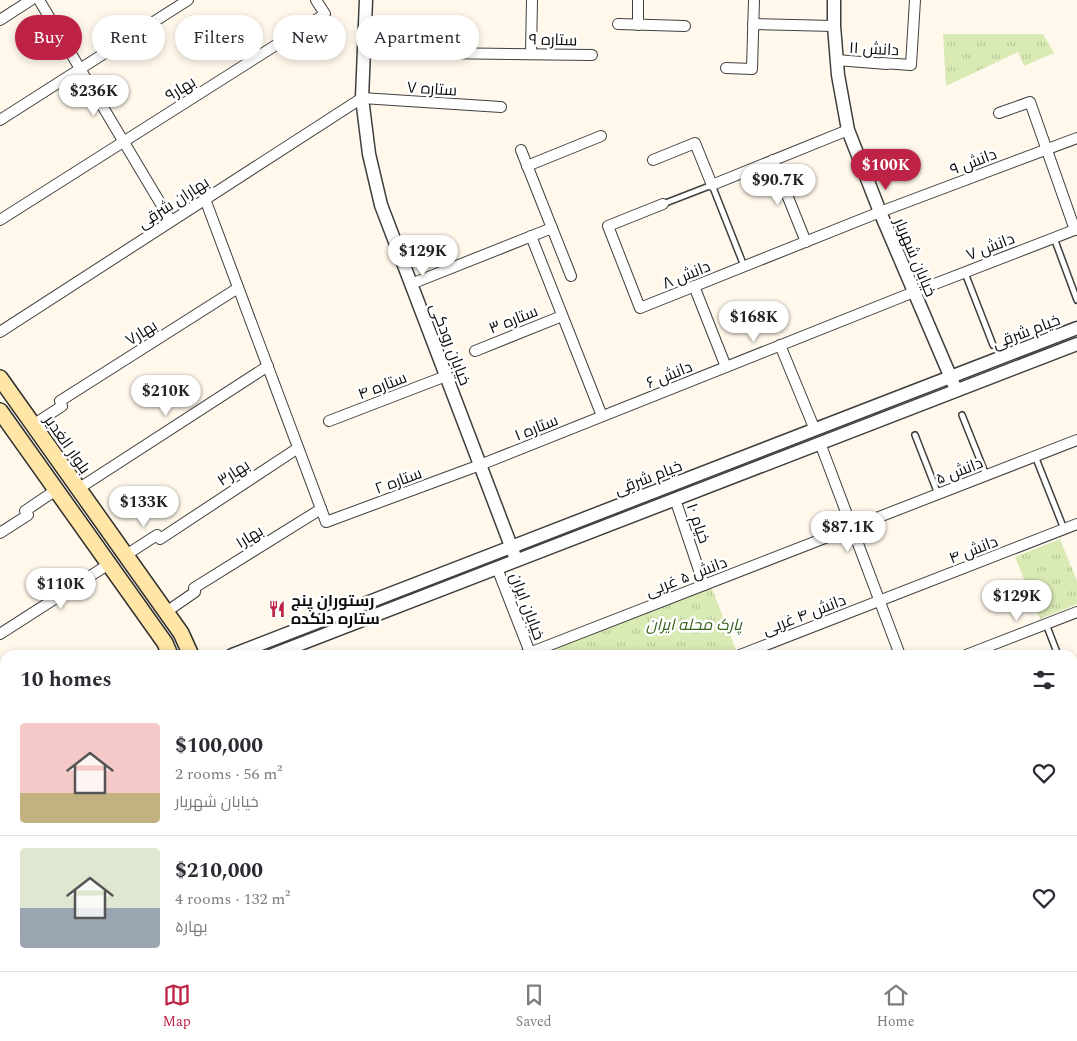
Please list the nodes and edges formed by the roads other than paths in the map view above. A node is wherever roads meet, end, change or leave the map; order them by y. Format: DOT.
graph roads {
  1 [pos="31,0"];
  2 [pos="39,0"];
  3 [pos="188,0"];
  4 [pos="316,0"];
  5 [pos="366,0"];
  6 [pos="532,0"];
  7 [pos="638,0"];
  8 [pos="754,0"];
  9 [pos="834,0"];
  10 [pos="915,0"];
  11 [pos="365,15"];
  12 [pos="0,20"];
  13 [pos="618,24"];
  14 [pos="753,24"];
  15 [pos="638,25"];
  16 [pos="685,26"];
  17 [pos="834,26"];
  18 [pos="479,53"];
  19 [pos="531,54"];
  20 [pos="592,55"];
  21 [pos="364,60"];
  22 [pos="836,60"];
  23 [pos="882,63"];
  24 [pos="910,65"];
  25 [pos="726,68"];
  26 [pos="80,69"];
  27 [pos="362,98"];
  28 [pos="501,107"];
  29 [pos="999,113"];
  30 [pos="0,120"];
  31 [pos="848,130"];
  32 [pos="601,136"];
  33 [pos="1077,138"];
  34 [pos="123,142"];
  35 [pos="521,150"];
  36 [pos="1047,150"];
  37 [pos="653,160"];
  38 [pos="773,160"];
  39 [pos="527,166"];
  40 [pos="712,185"];
  41 [pos="205,199"];
  42 [pos="663,204"];
  43 [pos="880,212"];
  44 [pos="0,220"];
  45 [pos="171,221"];
  46 [pos="552,228"];
  47 [pos="1076,229"];
  48 [pos="531,236"];
  49 [pos="1054,238"];
  50 [pos="806,242"];
  51 [pos="744,266"];
  52 [pos="965,272"];
  53 [pos="571,276"];
  54 [pos="411,284"];
  55 [pos="694,286"];
  56 [pos="238,288"];
  57 [pos="914,292"];
  58 [pos="1077,300"];
  59 [pos="562,316"];
  60 [pos="1077,328"];
  61 [pos="0,332"];
  62 [pos="1077,344"];
  63 [pos="780,345"];
  64 [pos="993,345"];
  65 [pos="475,351"];
  66 [pos="268,366"];
  67 [pos="726,367"];
  68 [pos="446,376"];
  69 [pos="951,377"];
  70 [pos="0,378"];
  71 [pos="956,391"];
  72 [pos="0,411"];
  73 [pos="602,416"];
  74 [pos="962,416"];
  75 [pos="330,421"];
  76 [pos="33,425"];
  77 [pos="814,430"];
  78 [pos="915,435"];
  79 [pos="1077,440"];
  80 [pos="820,443"];
  81 [pos="298,448"];
  82 [pos="1035,456"];
  83 [pos="480,465"];
  84 [pos="986,476"];
  85 [pos="670,486"];
  86 [pos="78,489"];
  87 [pos="56,490"];
  88 [pos="938,494"];
  89 [pos="675,499"];
  90 [pos="321,509"];
  91 [pos="1077,524"];
  92 [pos="852,527"];
  93 [pos="1064,529"];
  94 [pos="0,533"];
  95 [pos="511,547"];
  96 [pos="126,555"];
  97 [pos="516,560"];
  98 [pos="109,564"];
  99 [pos="497,568"];
  100 [pos="704,585"];
  101 [pos="880,601"];
  102 [pos="166,612"];
  103 [pos="1077,612"];
  104 [pos="1046,624"];
  105 [pos="0,634"];
  106 [pos="168,650"];
  107 [pos="189,650"];
  108 [pos="245,650"];
  109 [pos="285,650"];
  110 [pos="527,650"];
  111 [pos="538,650"];
  112 [pos="753,650"];
  113 [pos="898,650"];
  114 [pos="979,650"];
  115 [pos="1056,650"];
  1 -- 12 [label="street"];
  2 -- 26 [label="street"];
  3 -- 26 [label="street"];
  4 -- 34 [label="street, بهار۹"];
  5 -- 11 [label="street, خیابان رودکی"];
  6 -- 19 [label="street"];
  7 -- 15 [label="street"];
  8 -- 14 [label="street"];
  9 -- 17 [label="street, خیابان شهریار"];
  10 -- 24 [label="street"];
  13 -- 15 [label="street"];
  14 -- 17 [label="street"];
  14 -- 25 [label="street"];
  15 -- 16 [label="street"];
  17 -- 22 [label="street, خیابان شهریار"];
  18 -- 19 [label="street, ستاره ۹"];
  19 -- 20 [label="street, ستاره ۹"];
  21 -- 27 [label="street, خیابان رودکی"];
  22 -- 24 [label="street, دانش ۱۱"];
  22 -- 31 [label="street, خیابان شهریار"];
  23 -- 24 [label="street"];
  26 -- 30 [label="street"];
  26 -- 34 [label="street"];
  27 -- 28 [label="street, ستاره ۷"];
  27 -- 41 [label="street, بهاران شرقی"];
  27 -- 54 [label="street, خیابان رودکی"];
  29 -- 36 [label="street"];
  31 -- 38 [label="street"];
  31 -- 43 [label="street, خیابان شهریار"];
  32 -- 39 [label="street"];
  33 -- 36 [label="street, دانش ۹"];
  34 -- 44 [label="street, بهار۹"];
  34 -- 45 [label="street"];
  35 -- 39 [label="street"];
  36 -- 43 [label="street, دانش ۹"];
  36 -- 47 [label="street"];
  37 -- 40 [label="street"];
  38 -- 40 [label="street"];
  38 -- 50 [label="street"];
  39 -- 46 [label="street"];
  40 -- 42 [label="lane"];
  40 -- 51 [label="lane"];
  41 -- 45 [label="street, بهاران شرقی"];
  41 -- 56 [label="street"];
  42 -- 55 [label="street, دانش ۸"];
  43 -- 50 [label="street, دانش ۸"];
  43 -- 57 [label="street, خیابان شهریار"];
  45 -- 61 [label="street, بهاران شرقی"];
  46 -- 48 [label="street"];
  46 -- 53 [label="street"];
  47 -- 49 [label="street, دانش ۷"];
  48 -- 54 [label="street"];
  48 -- 59 [label="street"];
  49 -- 52 [label="street, دانش ۷"];
  49 -- 58 [label="lane"];
  50 -- 51 [label="street, دانش ۸"];
  51 -- 55 [label="street, دانش ۸"];
  52 -- 57 [label="street, دانش ۷"];
  52 -- 64 [label="lane"];
  54 -- 68 [label="street, خیابان رودکی"];
  55 -- 67 [label="street"];
  56 -- 66 [label="street"];
  56 -- 76 [label="street, بهار۷"];
  57 -- 63 [label="street, دانش ۶"];
  57 -- 69 [label="street, خیابان شهریار"];
  59 -- 65 [label="street, ستاره ۳"];
  59 -- 73 [label="street"];
  60 -- 69 [label="street, خیام شرقی"];
  62 -- 71 [label="street, خیام شرقی"];
  63 -- 67 [label="street, دانش ۶"];
  63 -- 77 [label="street"];
  66 -- 81 [label="street"];
  66 -- 86 [label="street"];
  67 -- 73 [label="street, دانش ۶"];
  68 -- 75 [label="street, ستاره ۴"];
  68 -- 83 [label="street, خیابان رودکی"];
  69 -- 71 [label="street, خیابان شهریار"];
  69 -- 77 [label="street, خیام شرقی"];
  70 -- 76 [label="main road, بلوار الغدیر"];
  71 -- 80 [label="street, خیام شرقی"];
  72 -- 87 [label="main road"];
  73 -- 83 [label="street, ستاره ۱"];
  74 -- 84 [label="lane"];
  76 -- 86 [label="main road, بلوار الغدیر"];
  77 -- 80 [label="street"];
  77 -- 85 [label="street, خیام شرقی"];
  78 -- 88 [label="lane"];
  79 -- 82 [label="street, دانش ۵"];
  80 -- 89 [label="street, خیام شرقی"];
  80 -- 92 [label="street"];
  81 -- 90 [label="street"];
  81 -- 96 [label="street, بهار۳"];
  82 -- 84 [label="street, دانش ۵"];
  82 -- 93 [label="lane"];
  83 -- 90 [label="street, ستاره ۲"];
  83 -- 95 [label="street, خیابان رودکی"];
  84 -- 88 [label="street, دانش ۵"];
  85 -- 89 [label="street"];
  85 -- 95 [label="street, خیام شرقی"];
  86 -- 96 [label="main road, بلوار الغدیر"];
  87 -- 94 [label="street"];
  87 -- 98 [label="main road"];
  88 -- 92 [label="street, دانش ۵"];
  89 -- 97 [label="street, خیام شرقی"];
  89 -- 100 [label="street, خیام ۱۰"];
  90 -- 102 [label="street, بهار۱"];
  91 -- 93 [label="street, دانش ۴"];
  92 -- 100 [label="street, دانش ۵ غربی"];
  92 -- 101 [label="street"];
  93 -- 101 [label="street, دانش ۴"];
  95 -- 97 [label="street, خیابان رودکی"];
  95 -- 108 [label="street, خیام شرقی"];
  96 -- 102 [label="main road, بلوار الغدیر"];
  97 -- 99 [label="street, خیام شرقی"];
  98 -- 105 [label="street"];
  98 -- 106 [label="main road"];
  99 -- 109 [label="street, خیام شرقی"];
  99 -- 110 [label="street, خیابان ایران"];
  100 -- 111 [label="street, دانش ۵ غربی"];
  101 -- 112 [label="street, دانش ۴ غربی"];
  101 -- 113 [label="street"];
  102 -- 107 [label="main road, بلوار الغدیر"];
  103 -- 104 [label="street"];
  104 -- 114 [label="street"];
  104 -- 115 [label="lane"];
}
